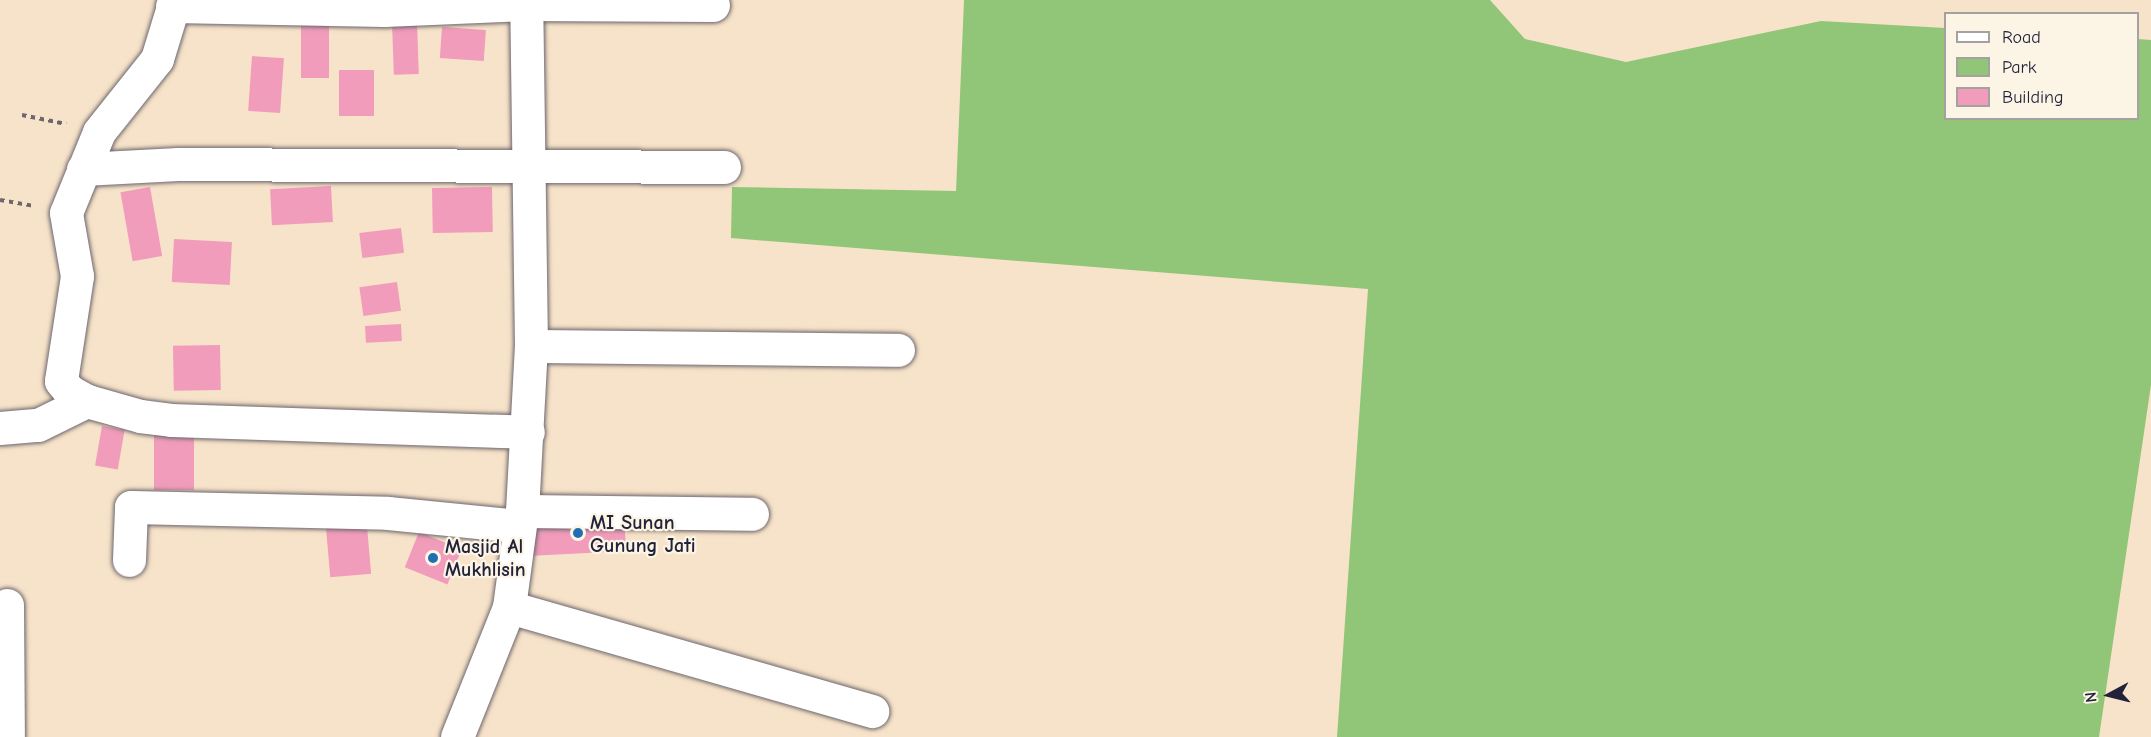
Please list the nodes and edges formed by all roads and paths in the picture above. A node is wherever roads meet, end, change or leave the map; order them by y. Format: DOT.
graph roads {
  1 [pos="526,2"];
  2 [pos="174,3"];
  3 [pos="712,5"];
  4 [pos="22,115"];
  5 [pos="99,132"];
  6 [pos="528,166"];
  7 [pos="724,167"];
  8 [pos="83,169"];
  9 [pos="531,346"];
  10 [pos="898,350"];
  11 [pos="87,401"];
  12 [pos="3,425"];
  13 [pos="528,432"];
  14 [pos="752,514"];
  15 [pos="520,518"];
  16 [pos="129,560"];
  17 [pos="7,605"];
  18 [pos="509,607"];
  19 [pos="872,711"];
  20 [pos="8,737"];
  21 [pos="457,737"];
  1 -- 2 [label="street"];
  1 -- 3 [label="street"];
  1 -- 6 [label="street"];
  2 -- 5 [label="street"];
  4 -- 5 [label="path"];
  5 -- 8 [label="street"];
  6 -- 7 [label="street"];
  6 -- 8 [label="street"];
  6 -- 9 [label="street"];
  8 -- 11 [label="street"];
  9 -- 10 [label="street"];
  9 -- 13 [label="street"];
  11 -- 12 [label="street"];
  11 -- 13 [label="street"];
  13 -- 15 [label="street"];
  14 -- 15 [label="street"];
  15 -- 16 [label="street"];
  15 -- 18 [label="street"];
  17 -- 20 [label="street"];
  18 -- 19 [label="street"];
  18 -- 21 [label="street"];
}
